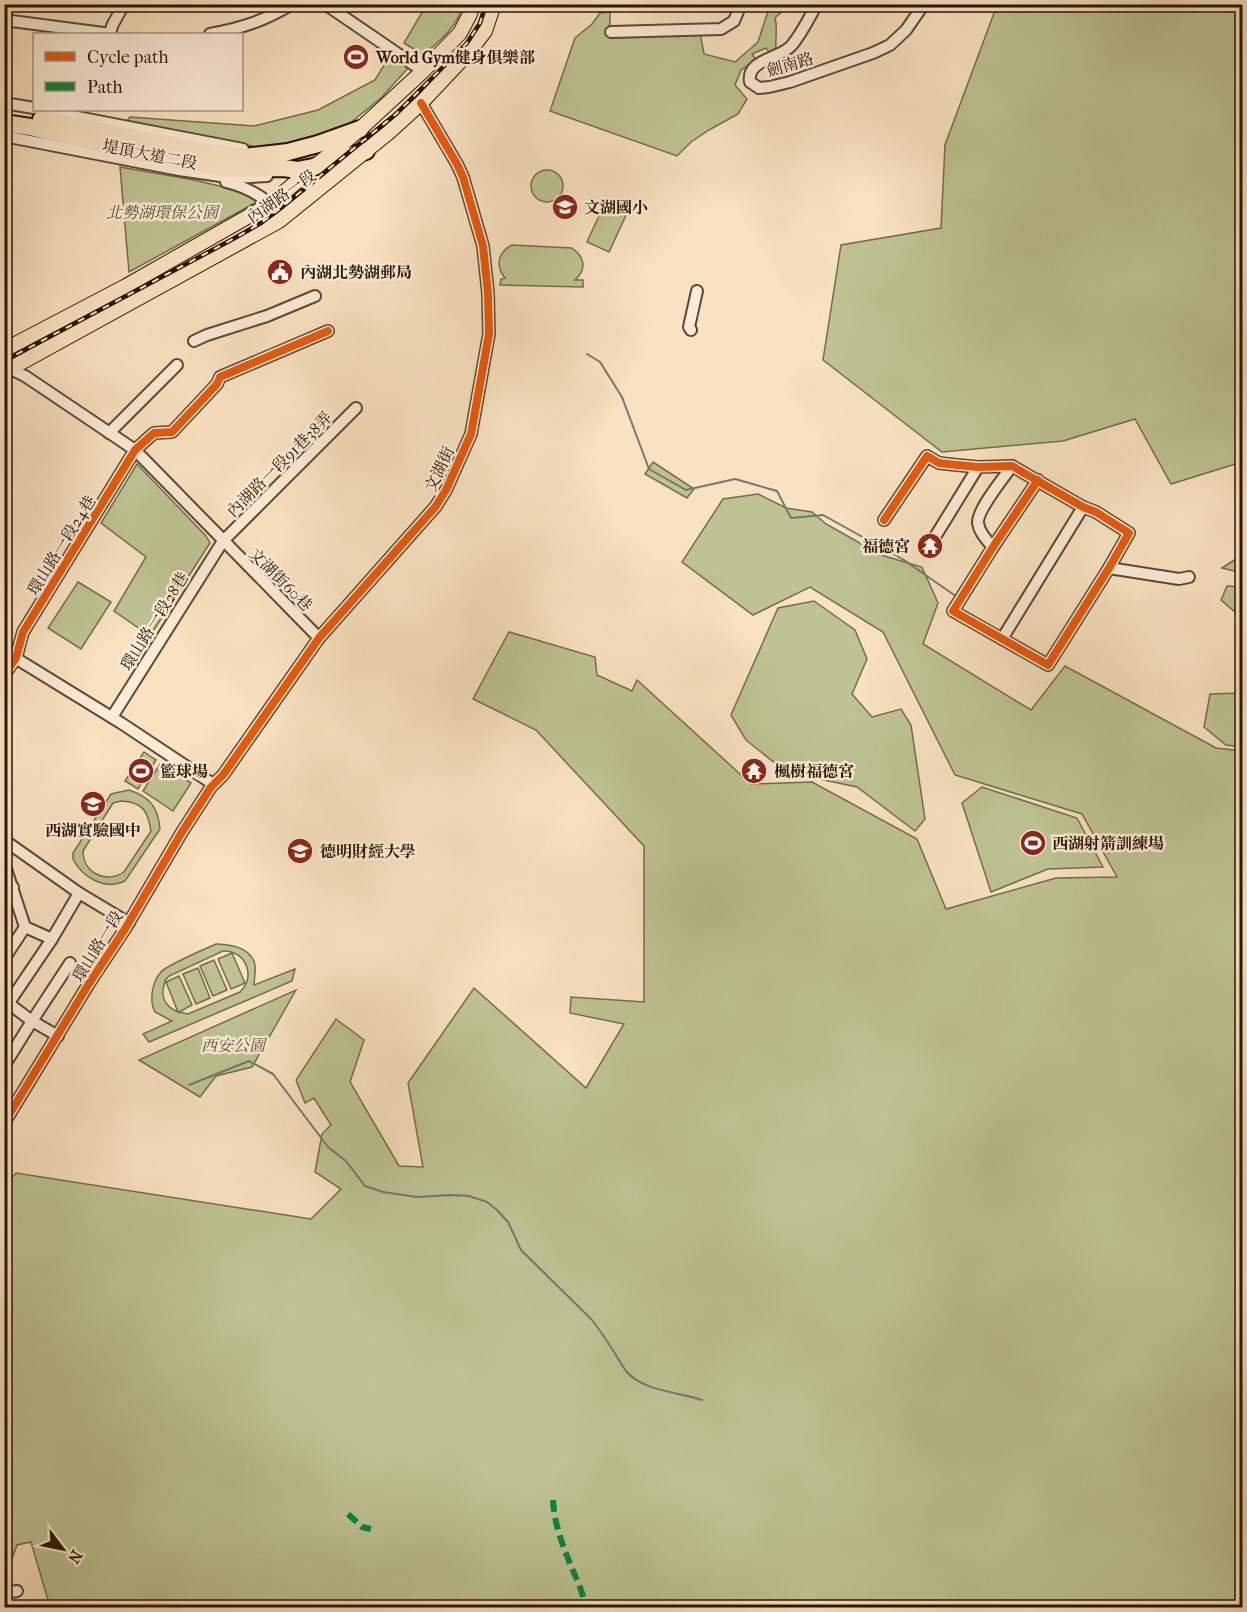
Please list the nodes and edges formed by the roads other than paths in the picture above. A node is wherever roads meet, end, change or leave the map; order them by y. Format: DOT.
graph roads {
  1 [pos="124,4"];
  2 [pos="292,4"];
  3 [pos="325,4"];
  4 [pos="473,4"];
  5 [pos="494,4"];
  6 [pos="741,4"];
  7 [pos="817,4"];
  8 [pos="924,4"];
  9 [pos="4,20"];
  10 [pos="611,32"];
  11 [pos="102,33"];
  12 [pos="110,33"];
  13 [pos="214,33"];
  14 [pos="423,71"];
  15 [pos="4,103"];
  16 [pos="421,103"];
  17 [pos="33,108"];
  18 [pos="52,111"];
  19 [pos="4,112"];
  20 [pos="98,115"];
  21 [pos="4,123"];
  22 [pos="360,129"];
  23 [pos="4,136"];
  24 [pos="366,151"];
  25 [pos="288,152"];
  26 [pos="305,169"];
  27 [pos="179,170"];
  28 [pos="270,204"];
  29 [pos="697,291"];
  30 [pos="315,296"];
  31 [pos="691,330"];
  32 [pos="328,331"];
  33 [pos="194,341"];
  34 [pos="4,350"];
  35 [pos="177,365"];
  36 [pos="7,370"];
  37 [pos="356,408"];
  38 [pos="109,433"];
  39 [pos="135,450"];
  40 [pos="1012,466"];
  41 [pos="978,467"];
  42 [pos="1038,480"];
  43 [pos="1083,507"];
  44 [pos="884,520"];
  45 [pos="223,541"];
  46 [pos="930,545"];
  47 [pos="993,547"];
  48 [pos="1109,568"];
  49 [pos="1189,577"];
  50 [pos="319,638"];
  51 [pos="1002,639"];
  52 [pos="4,651"];
  53 [pos="16,658"];
  54 [pos="4,675"];
  55 [pos="111,717"];
  56 [pos="213,784"];
  57 [pos="4,840"];
  58 [pos="4,863"];
  59 [pos="13,887"];
  60 [pos="79,893"];
  61 [pos="4,900"];
  62 [pos="129,923"];
  63 [pos="25,927"];
  64 [pos="52,939"];
  65 [pos="4,958"];
  66 [pos="70,963"];
  67 [pos="6,1005"];
  68 [pos="32,1021"];
  69 [pos="58,1036"];
  70 [pos="4,1066"];
  71 [pos="4,1124"];
  72 [pos="17,1591"];
  73 [pos="4,1593"];
  1 -- 12 [label="street"];
  2 -- 13 [label="street"];
  3 -- 14 [label="street"];
  4 -- 14 [label="main road, 內湖路一段"];
  5 -- 16 [label="main road, 內湖路一段"];
  6 -- 10 [label="street"];
  7 -- 8 [label="street, 劍南路"];
  9 -- 11 [label="street"];
  14 -- 22 [label="main road, 內湖路一段"];
  15 -- 17 [label="street"];
  16 -- 24 [label="main road, 內湖路一段"];
  16 -- 50 [label="street, 文湖街"];
  18 -- 20 [label="street, 堤頂大道二段"];
  19 -- 25 [label="highway, 堤頂大道二段"];
  20 -- 25 [label="street, 堤頂大道二段"];
  21 -- 26 [label="highway, 堤頂大道二段"];
  22 -- 25 [label="highway, 堤頂大道二段"];
  22 -- 26 [label="main road, 內湖路一段"];
  23 -- 27 [label="street, 堤頂大道二段"];
  24 -- 26 [label="highway, 堤頂大道二段"];
  24 -- 36 [label="main road, 內湖路一段"];
  26 -- 27 [label="street, 堤頂大道二段"];
  26 -- 28 [label="main road, 內湖路一段"];
  27 -- 28 [label="street"];
  28 -- 34 [label="main road, 內湖路一段"];
  29 -- 31 [label="street"];
  30 -- 33 [label="street"];
  32 -- 39 [label="street"];
  35 -- 38 [label="street"];
  36 -- 38 [label="street, 文湖街60巷"];
  37 -- 45 [label="street, 內湖路一段91巷38弄"];
  38 -- 39 [label="street, 文湖街60巷"];
  39 -- 45 [label="street, 文湖街60巷"];
  39 -- 53 [label="street, 環山路一段24巷"];
  40 -- 41 [label="street"];
  40 -- 42 [label="street"];
  40 -- 47 [label="street"];
  41 -- 44 [label="street"];
  41 -- 46 [label="street"];
  42 -- 43 [label="street"];
  42 -- 47 [label="street"];
  43 -- 48 [label="street"];
  43 -- 51 [label="street"];
  45 -- 50 [label="street, 文湖街60巷"];
  45 -- 55 [label="street, 環山路一段28巷"];
  47 -- 51 [label="street"];
  48 -- 49 [label="street"];
  48 -- 51 [label="street"];
  50 -- 56 [label="street, 文湖街"];
  52 -- 53 [label="street"];
  53 -- 54 [label="street, 環山路一段24巷"];
  53 -- 55 [label="street"];
  55 -- 56 [label="street"];
  56 -- 62 [label="street, 環山路一段"];
  57 -- 60 [label="street"];
  58 -- 59 [label="street"];
  59 -- 61 [label="street"];
  59 -- 63 [label="street"];
  60 -- 62 [label="street"];
  60 -- 64 [label="street"];
  62 -- 69 [label="street, 環山路一段"];
  63 -- 64 [label="street"];
  63 -- 65 [label="street"];
  64 -- 67 [label="street"];
  66 -- 68 [label="street"];
  67 -- 68 [label="street"];
  68 -- 69 [label="street"];
  68 -- 70 [label="street"];
  69 -- 71 [label="street, 環山路一段"];
  72 -- 73 [label="street"];
}
